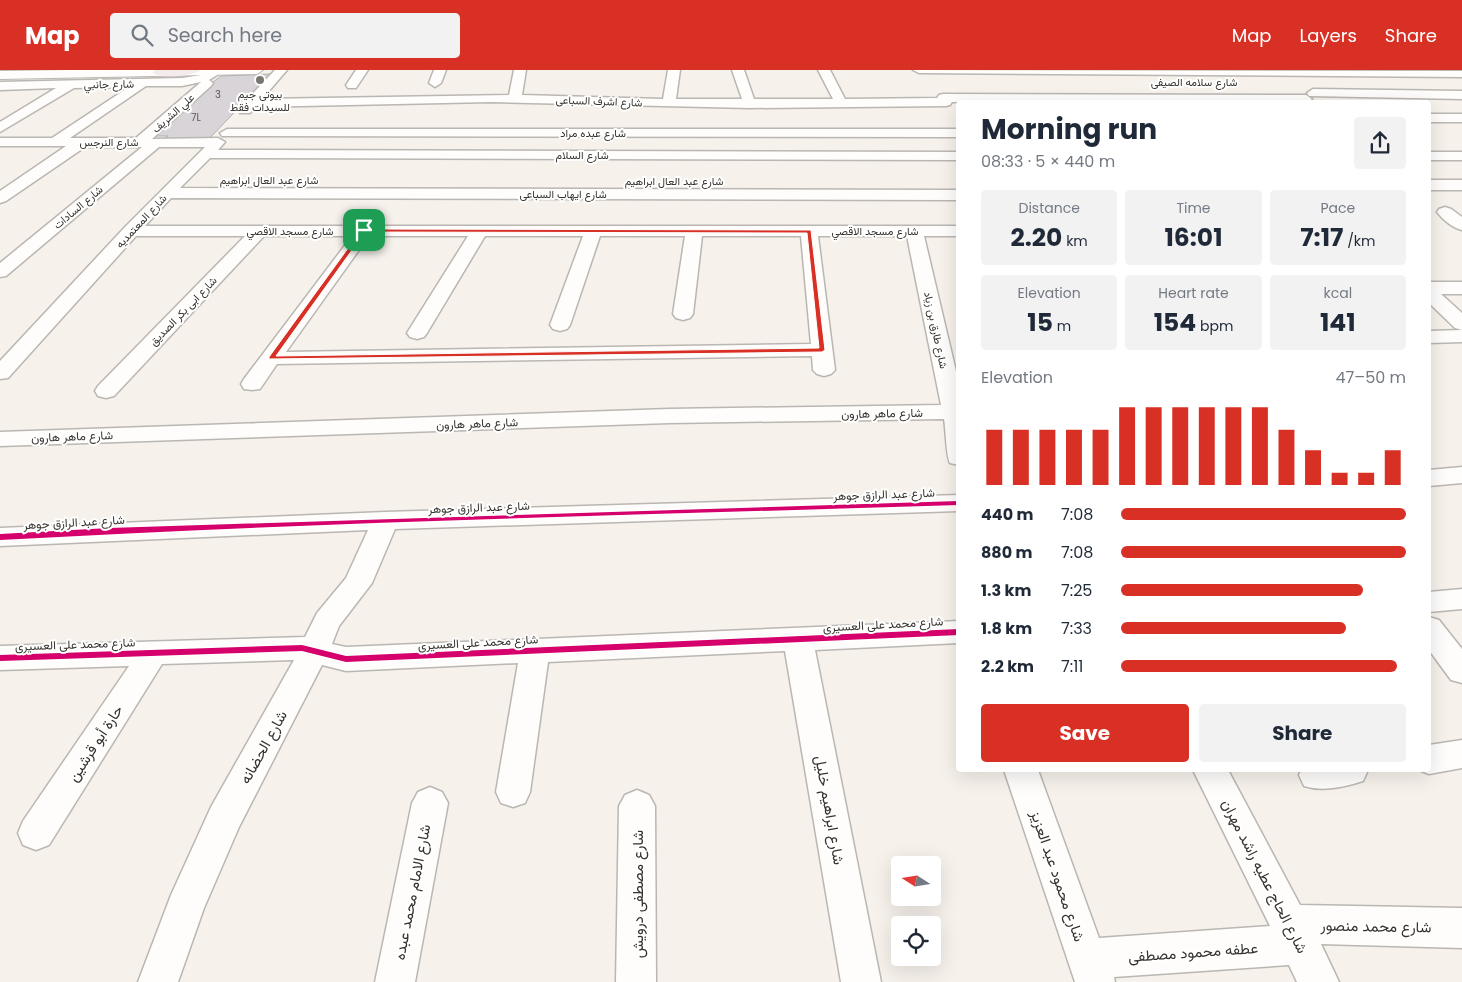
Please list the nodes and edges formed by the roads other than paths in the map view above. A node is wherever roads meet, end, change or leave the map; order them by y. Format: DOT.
graph roads {
  1 [pos="257,70"];
  2 [pos="282,70"];
  3 [pos="362,70"];
  4 [pos="440,70"];
  5 [pos="520,70"];
  6 [pos="674,70"];
  7 [pos="738,70"];
  8 [pos="824,70"];
  9 [pos="1457,70"];
  10 [pos="154,71"];
  11 [pos="216,72"];
  12 [pos="1462,73"];
  13 [pos="201,75"];
  14 [pos="0,76"];
  15 [pos="924,76"];
  16 [pos="182,82"];
  17 [pos="142,83"];
  18 [pos="435,83"];
  19 [pos="1462,83"];
  20 [pos="71,85"];
  21 [pos="0,86"];
  22 [pos="352,86"];
  23 [pos="1462,95"];
  24 [pos="516,98"];
  25 [pos="944,100"];
  26 [pos="251,103"];
  27 [pos="669,103"];
  28 [pos="842,103"];
  29 [pos="750,104"];
  30 [pos="956,114"];
  31 [pos="1431,118"];
  32 [pos="1462,118"];
  33 [pos="0,128"];
  34 [pos="956,133"];
  35 [pos="222,138"];
  36 [pos="55,142"];
  37 [pos="82,142"];
  38 [pos="148,142"];
  39 [pos="2,143"];
  40 [pos="205,154"];
  41 [pos="956,156"];
  42 [pos="1431,156"];
  43 [pos="1462,156"];
  44 [pos="180,180"];
  45 [pos="956,181"];
  46 [pos="1431,185"];
  47 [pos="1462,185"];
  48 [pos="167,193"];
  49 [pos="956,195"];
  50 [pos="0,198"];
  51 [pos="1445,212"];
  52 [pos="1462,225"];
  53 [pos="260,230"];
  54 [pos="364,230"];
  55 [pos="131,231"];
  56 [pos="480,231"];
  57 [pos="593,231"];
  58 [pos="809,231"];
  59 [pos="914,231"];
  60 [pos="694,232"];
  61 [pos="956,232"];
  62 [pos="0,272"];
  63 [pos="1431,288"];
  64 [pos="1462,288"];
  65 [pos="1431,295"];
  66 [pos="683,314"];
  67 [pos="1462,324"];
  68 [pos="560,325"];
  69 [pos="417,333"];
  70 [pos="1462,336"];
  71 [pos="1431,337"];
  72 [pos="822,350"];
  73 [pos="271,358"];
  74 [pos="824,370"];
  75 [pos="0,373"];
  76 [pos="252,384"];
  77 [pos="106,391"];
  78 [pos="954,412"];
  79 [pos="956,423"];
  80 [pos="0,438"];
  81 [pos="1462,475"];
  82 [pos="1431,478"];
  83 [pos="956,503"];
  84 [pos="385,521"];
  85 [pos="0,537"];
  86 [pos="1462,599"];
  87 [pos="1431,602"];
  88 [pos="1431,631"];
  89 [pos="956,632"];
  90 [pos="798,639"];
  91 [pos="313,649"];
  92 [pos="535,650"];
  93 [pos="154,652"];
  94 [pos="0,658"];
  95 [pos="1462,671"];
  96 [pos="1462,754"];
  97 [pos="1431,759"];
  98 [pos="1023,772"];
  99 [pos="1211,772"];
  100 [pos="1337,772"];
  101 [pos="1316,775"];
  102 [pos="513,792"];
  103 [pos="430,803"];
  104 [pos="637,806"];
  105 [pos="36,833"];
  106 [pos="1462,928"];
  107 [pos="1294,934"];
  108 [pos="1091,971"];
  109 [pos="158,982"];
  110 [pos="395,982"];
  111 [pos="636,982"];
  112 [pos="862,982"];
  113 [pos="1319,982"];
  1 -- 11 [label="street"];
  2 -- 26 [label="street, شارع المعتمديه"];
  3 -- 22 [label="street"];
  4 -- 18 [label="street"];
  5 -- 24 [label="street"];
  6 -- 27 [label="street"];
  7 -- 29 [label="street"];
  8 -- 28 [label="street"];
  9 -- 12 [label="street"];
  10 -- 13 [label="street"];
  10 -- 14 [label="street"];
  11 -- 13 [label="street"];
  11 -- 16 [label="street, شارع جانبي"];
  12 -- 15 [label="street"];
  13 -- 16 [label="street"];
  13 -- 38 [label="street, علي الشريف"];
  15 -- 19 [label="street, شارع سلامه الصيفى"];
  15 -- 25 [label="street"];
  16 -- 17 [label="street, شارع جانبي"];
  17 -- 20 [label="street, شارع جانبي"];
  17 -- 36 [label="street"];
  20 -- 21 [label="street, شارع جانبي"];
  20 -- 33 [label="street"];
  23 -- 25 [label="street, شارع اشرف السباعى"];
  24 -- 26 [label="street, شارع اشرف السباعى"];
  24 -- 27 [label="street, شارع اشرف السباعى"];
  25 -- 28 [label="street, شارع اشرف السباعى"];
  25 -- 30 [label="street"];
  26 -- 35 [label="street, شارع المعتمديه"];
  27 -- 29 [label="street, شارع اشرف السباعى"];
  28 -- 29 [label="street, شارع اشرف السباعى"];
  31 -- 32 [label="street"];
  34 -- 35 [label="street, شارع عبده مراد"];
  35 -- 38 [label="street, شارع النرجس"];
  35 -- 40 [label="street, شارع المعتمديه"];
  36 -- 37 [label="street, شارع النرجس"];
  36 -- 39 [label="street, شارع النرجس"];
  37 -- 38 [label="street, شارع النرجس"];
  37 -- 50 [label="street"];
  38 -- 62 [label="street, شارع السادات"];
  40 -- 41 [label="street, شارع السلام"];
  40 -- 44 [label="street, شارع المعتمديه"];
  42 -- 43 [label="street"];
  44 -- 45 [label="street, شارع عبد العال ابراهيم"];
  44 -- 48 [label="street, شارع المعتمديه"];
  46 -- 47 [label="street"];
  48 -- 49 [label="street, شارع ايهاب السباعى"];
  48 -- 55 [label="street, شارع المعتمديه"];
  51 -- 52 [label="street"];
  53 -- 54 [label="street, شارع مسجد الاقصي"];
  53 -- 55 [label="street, شارع مسجد الاقصي"];
  53 -- 77 [label="street, شارع ابى بكر الصديق"];
  54 -- 56 [label="street, شارع مسجد الاقصي"];
  54 -- 73 [label="street"];
  55 -- 75 [label="street, شارع المعتمديه"];
  56 -- 57 [label="street, شارع مسجد الاقصي"];
  56 -- 69 [label="street"];
  57 -- 60 [label="street, شارع مسجد الاقصي"];
  57 -- 68 [label="street"];
  58 -- 59 [label="street, شارع مسجد الاقصي"];
  58 -- 60 [label="street, شارع مسجد الاقصي"];
  58 -- 72 [label="street"];
  59 -- 61 [label="street, شارع مسجد الاقصي"];
  59 -- 78 [label="street, شارع طارق بن زياد"];
  60 -- 66 [label="street"];
  63 -- 64 [label="street"];
  65 -- 67 [label="street"];
  70 -- 71 [label="street"];
  72 -- 73 [label="street"];
  72 -- 74 [label="street"];
  73 -- 76 [label="street"];
  78 -- 79 [label="street, شارع طارق بن زياد"];
  78 -- 80 [label="street, شارع ماهر هارون"];
  81 -- 82 [label="street"];
  83 -- 84 [label="street, شارع عبد الرازق جوهر"];
  84 -- 85 [label="street, شارع عبد الرازق جوهر"];
  84 -- 91 [label="street, شارع الحضانه"];
  86 -- 87 [label="street"];
  88 -- 95 [label="street"];
  89 -- 90 [label="street, شارع محمد على العسيرى"];
  90 -- 92 [label="street, شارع محمد على العسيرى"];
  90 -- 112 [label="street, شارع ابراهيم خليل"];
  91 -- 92 [label="street, شارع محمد على العسيرى"];
  91 -- 93 [label="street, شارع محمد على العسيرى"];
  91 -- 109 [label="street, شارع الحضانه"];
  92 -- 102 [label="street"];
  93 -- 94 [label="street, شارع محمد على العسيرى"];
  93 -- 105 [label="street, حارة أبو قرشين"];
  96 -- 97 [label="street"];
  98 -- 108 [label="street, شارع محمود عبد العزيز"];
  99 -- 107 [label="street, شارع الحاج عطيه راشد مهران"];
  100 -- 101 [label="street"];
  103 -- 110 [label="street, شارع الامام محمد عبده"];
  104 -- 111 [label="street, شارع مصطفى درويش"];
  106 -- 107 [label="street, شارع محمد منصور"];
  107 -- 108 [label="street, عطفه محمود مصطفى"];
  107 -- 113 [label="street, شارع الحاج عطيه راشد مهران"];
}
